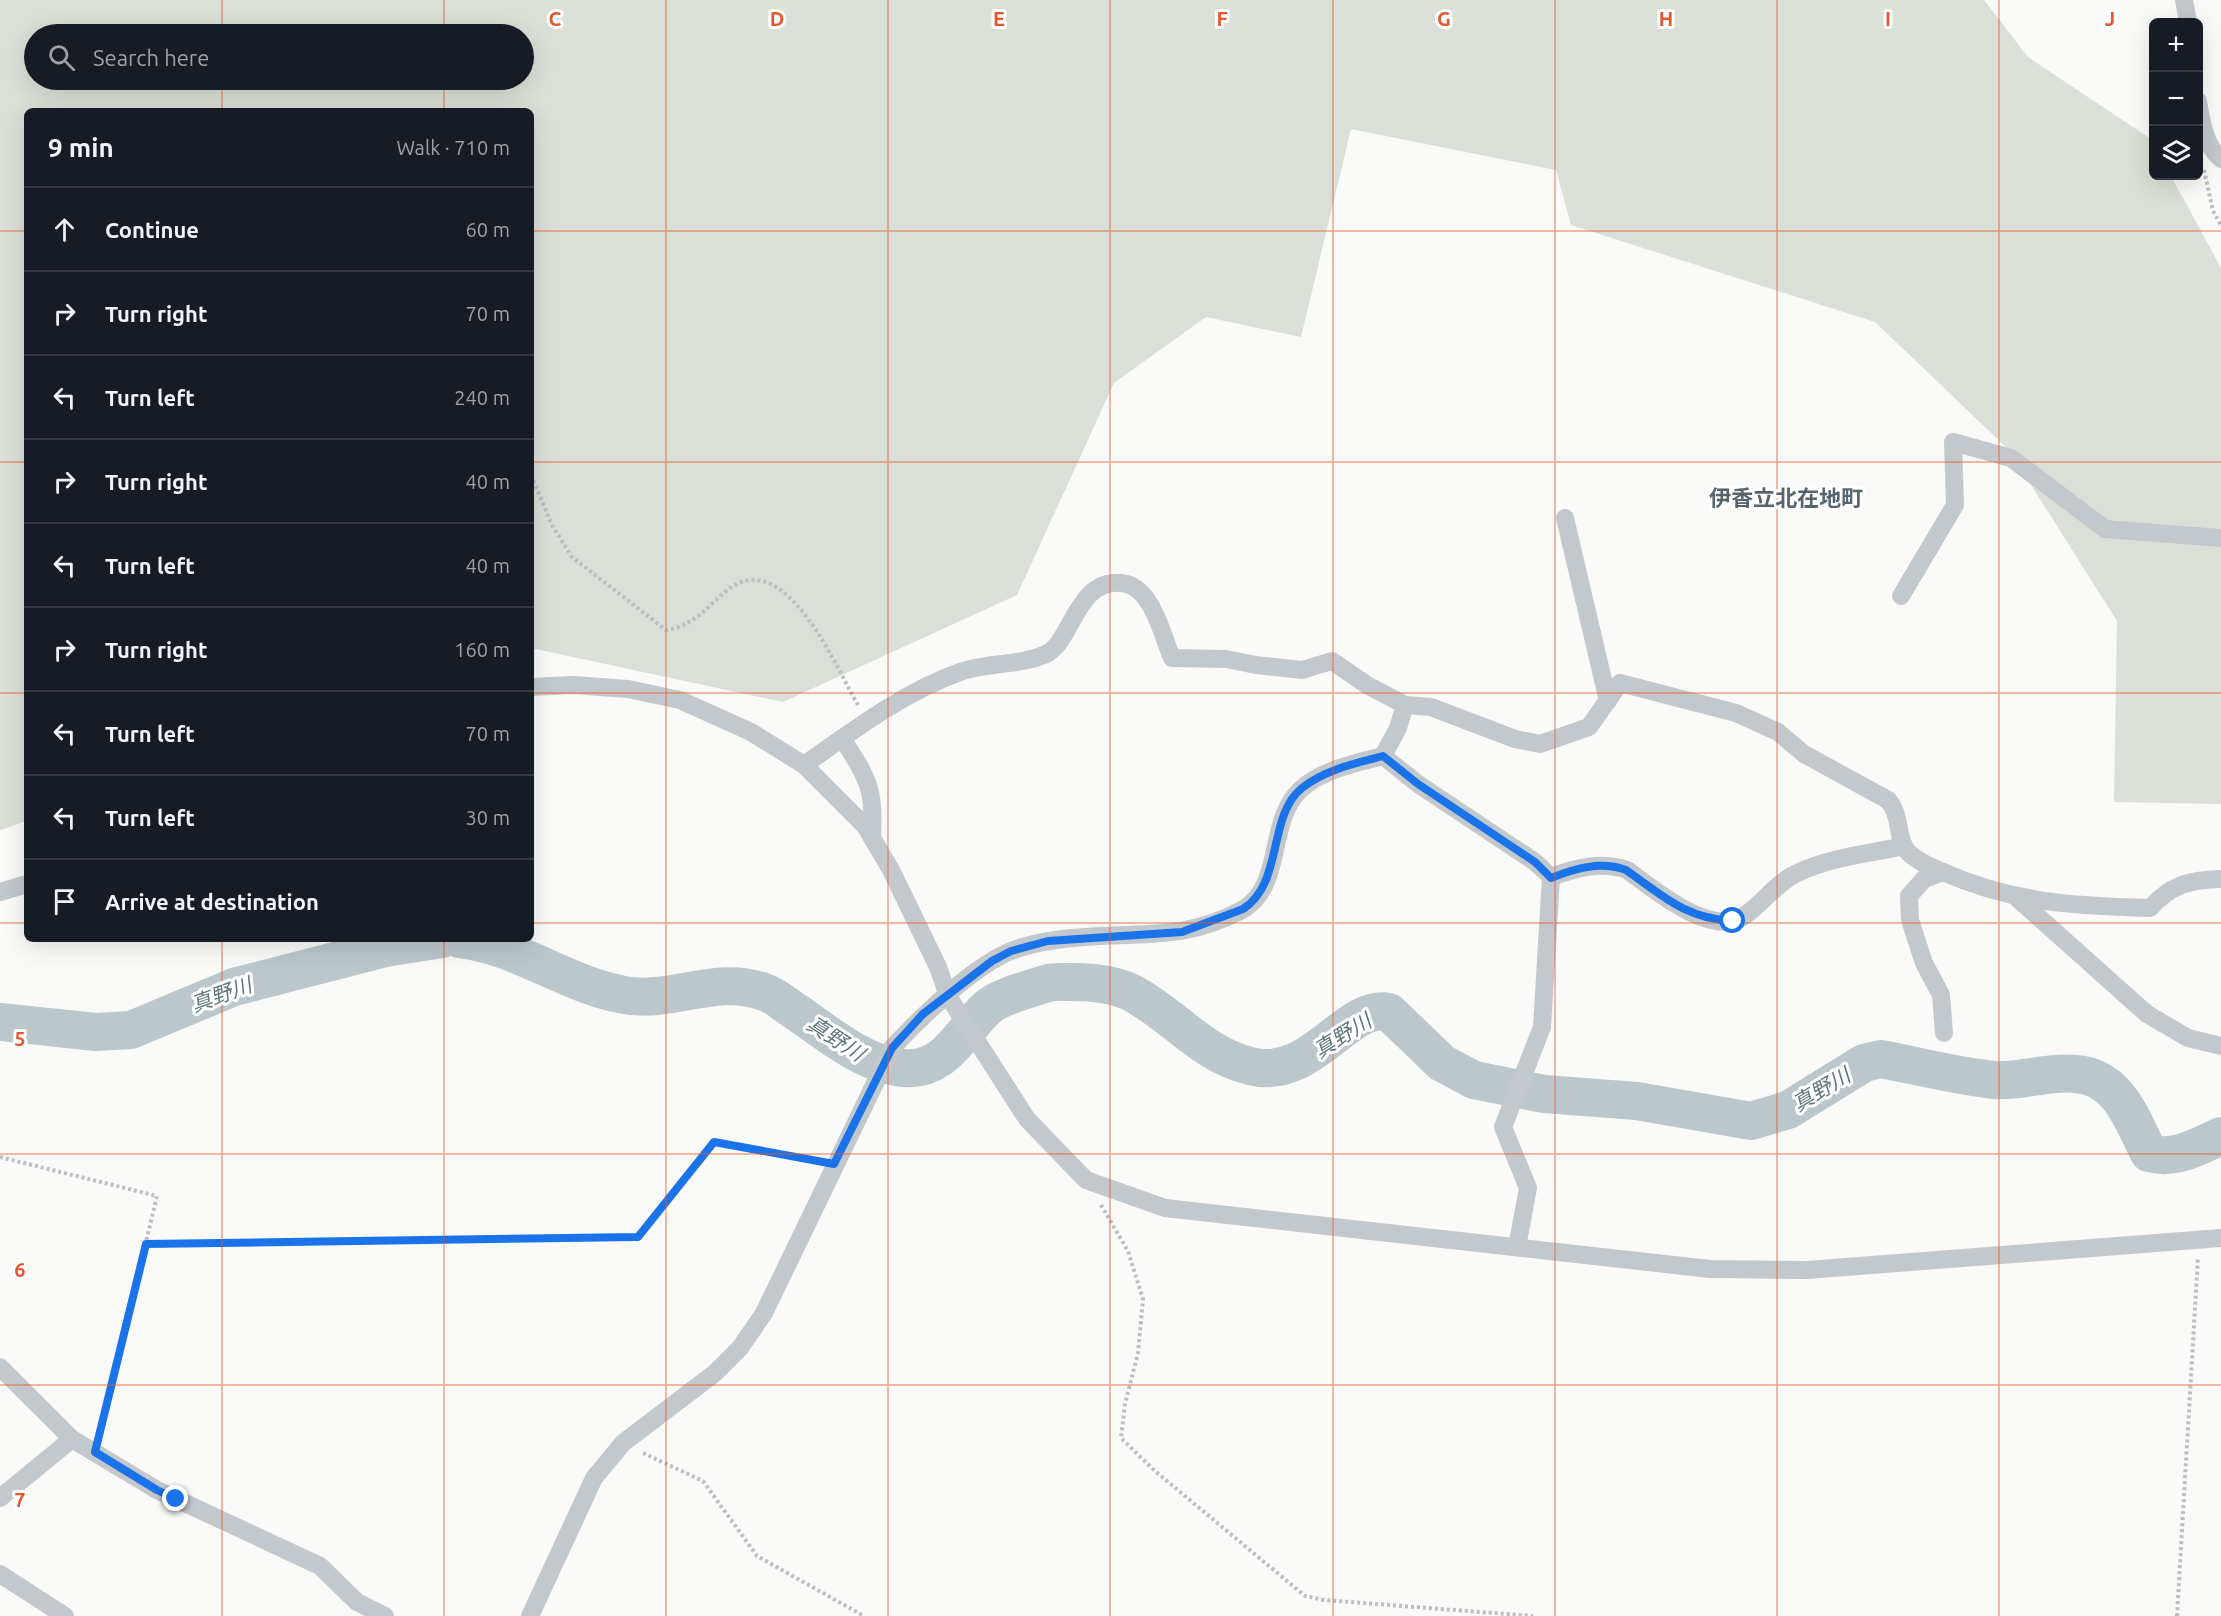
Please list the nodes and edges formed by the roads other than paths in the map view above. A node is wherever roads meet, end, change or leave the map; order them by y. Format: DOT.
graph roads {
  1 [pos="2184,0"];
  2 [pos="2187,18"];
  3 [pos="2202,126"];
  4 [pos="2218,157"];
  5 [pos="1565,518"];
  6 [pos="2221,538"];
  7 [pos="1901,596"];
  8 [pos="534,687"];
  9 [pos="1608,701"];
  10 [pos="1405,705"];
  11 [pos="842,738"];
  12 [pos="1383,756"];
  13 [pos="804,765"];
  14 [pos="872,838"];
  15 [pos="1904,846"];
  16 [pos="1944,872"];
  17 [pos="1551,878"];
  18 [pos="2221,879"];
  19 [pos="24,885"];
  20 [pos="0,892"];
  21 [pos="2017,898"];
  22 [pos="948,996"];
  23 [pos="1944,1033"];
  24 [pos="2221,1046"];
  25 [pos="2221,1238"];
  26 [pos="1517,1246"];
  27 [pos="0,1367"];
  28 [pos="72,1439"];
  29 [pos="0,1498"];
  30 [pos="0,1574"];
  31 [pos="378,1615"];
  32 [pos="64,1616"];
  33 [pos="530,1616"];
  1 -- 2 [label="street"];
  3 -- 4 [label="street"];
  5 -- 9 [label="street"];
  6 -- 7 [label="street"];
  8 -- 13 [label="street"];
  9 -- 10 [label="street"];
  9 -- 15 [label="street"];
  10 -- 11 [label="street"];
  10 -- 12 [label="street"];
  11 -- 13 [label="street"];
  11 -- 14 [label="street"];
  12 -- 17 [label="street"];
  12 -- 22 [label="street"];
  13 -- 14 [label="street"];
  14 -- 22 [label="street"];
  15 -- 16 [label="street"];
  15 -- 17 [label="street"];
  16 -- 21 [label="street"];
  16 -- 23 [label="street"];
  17 -- 26 [label="street"];
  18 -- 21 [label="street"];
  19 -- 20 [label="street"];
  21 -- 24 [label="street"];
  22 -- 26 [label="street"];
  22 -- 33 [label="street"];
  25 -- 26 [label="street"];
  27 -- 28 [label="street"];
  28 -- 29 [label="street"];
  28 -- 31 [label="street"];
  30 -- 32 [label="street"];
}
